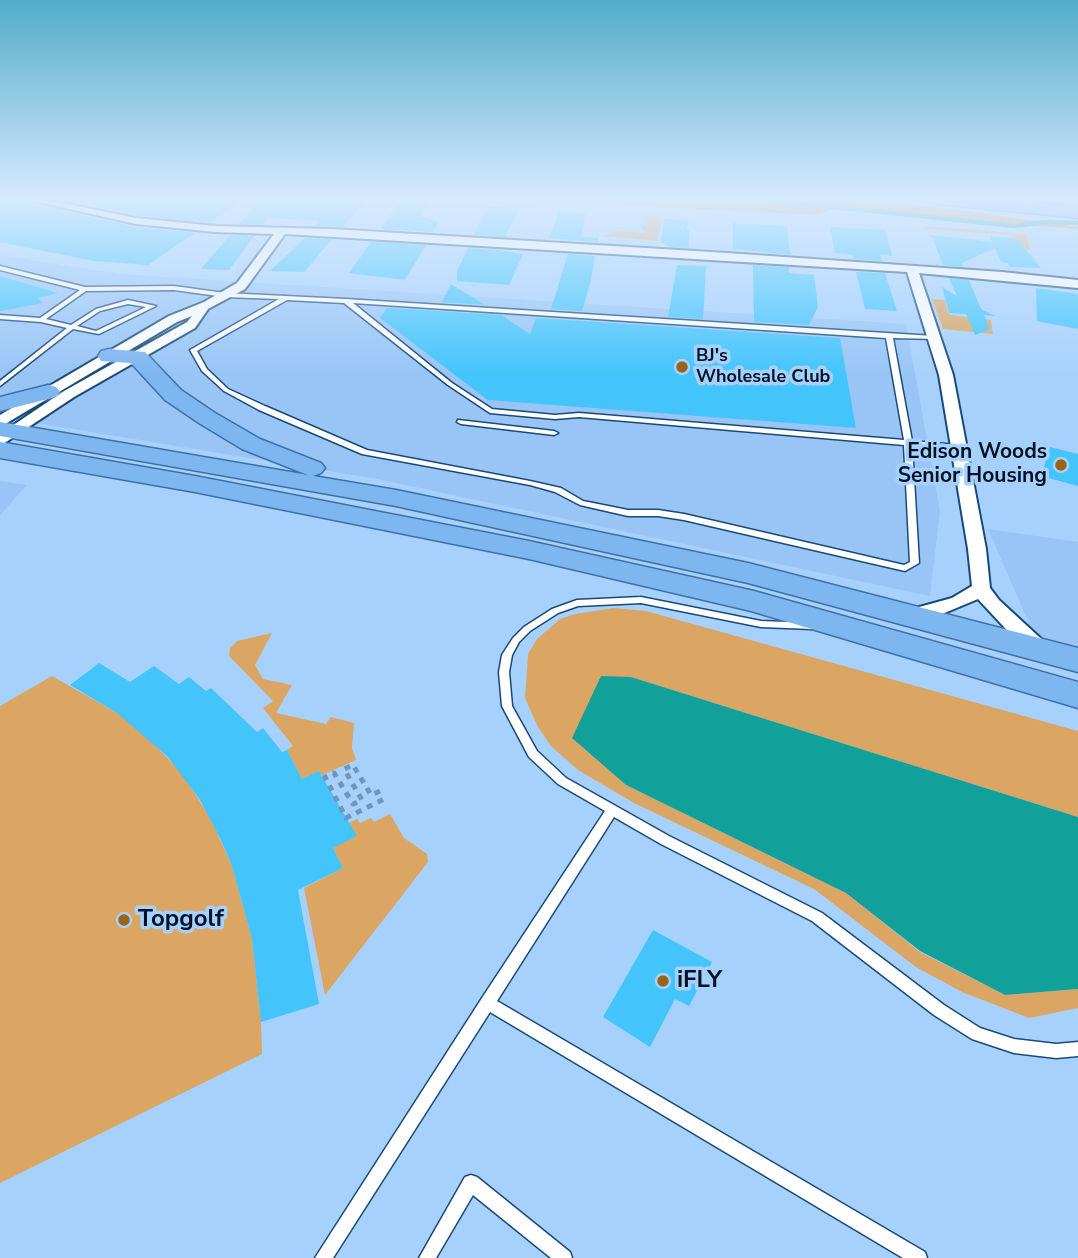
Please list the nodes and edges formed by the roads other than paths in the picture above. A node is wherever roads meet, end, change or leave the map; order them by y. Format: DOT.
graph roads {
  1 [pos="262,258"];
  2 [pos="746,258"];
  3 [pos="0,268"];
  4 [pos="912,268"];
  5 [pos="1078,284"];
  6 [pos="85,289"];
  7 [pos="225,296"];
  8 [pos="286,298"];
  9 [pos="345,301"];
  10 [pos="208,305"];
  11 [pos="0,317"];
  12 [pos="41,320"];
  13 [pos="72,327"];
  14 [pos="889,336"];
  15 [pos="934,338"];
  16 [pos="109,356"];
  17 [pos="137,357"];
  18 [pos="0,384"];
  19 [pos="48,392"];
  20 [pos="0,404"];
  21 [pos="461,422"];
  22 [pos="554,433"];
  23 [pos="3,434"];
  24 [pos="908,442"];
  25 [pos="957,447"];
  26 [pos="82,465"];
  27 [pos="0,470"];
  28 [pos="396,498"];
  29 [pos="981,589"];
  30 [pos="912,616"];
  31 [pos="848,628"];
  32 [pos="1048,652"];
  33 [pos="1078,660"];
  34 [pos="1078,695"];
  35 [pos="613,810"];
  36 [pos="487,1003"];
  37 [pos="1078,1049"];
  38 [pos="327,1256"];
  39 [pos="427,1258"];
  40 [pos="564,1258"];
  41 [pos="919,1258"];
  1 -- 7 [label="street"];
  2 -- 4 [label="street"];
  3 -- 6 [label="lane"];
  4 -- 5 [label="street"];
  4 -- 15 [label="street"];
  6 -- 7 [label="lane"];
  6 -- 12 [label="lane"];
  7 -- 8 [label="lane"];
  7 -- 10 [label="street"];
  8 -- 9 [label="lane"];
  8 -- 24 [label="lane"];
  9 -- 14 [label="lane"];
  9 -- 24 [label="lane"];
  10 -- 16 [label="street"];
  10 -- 17 [label="street"];
  11 -- 12 [label="lane"];
  12 -- 13 [label="lane"];
  13 -- 13 [label="lane"];
  13 -- 18 [label="lane"];
  14 -- 15 [label="lane"];
  14 -- 24 [label="lane"];
  15 -- 25 [label="street"];
  16 -- 17 [label="highway"];
  16 -- 19 [label="street"];
  17 -- 23 [label="street"];
  17 -- 28 [label="highway"];
  19 -- 20 [label="highway"];
  19 -- 23 [label="street"];
  21 -- 22 [label="lane"];
  23 -- 26 [label="highway"];
  23 -- 28 [label="highway"];
  24 -- 25 [label="lane"];
  25 -- 29 [label="street"];
  26 -- 27 [label="highway"];
  26 -- 31 [label="highway"];
  28 -- 30 [label="highway"];
  29 -- 30 [label="street"];
  29 -- 32 [label="street"];
  30 -- 32 [label="highway"];
  31 -- 34 [label="highway"];
  31 -- 35 [label="lane"];
  32 -- 33 [label="highway"];
  35 -- 36 [label="lane"];
  35 -- 37 [label="lane"];
  36 -- 38 [label="lane"];
  36 -- 41 [label="lane"];
  39 -- 40 [label="lane"];
}
